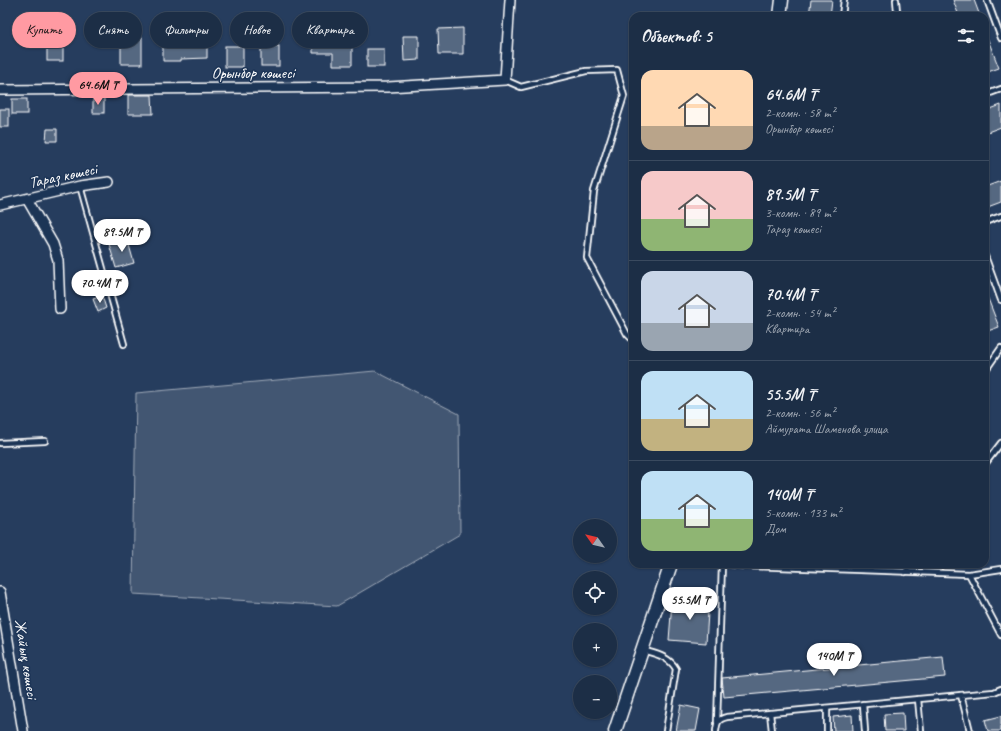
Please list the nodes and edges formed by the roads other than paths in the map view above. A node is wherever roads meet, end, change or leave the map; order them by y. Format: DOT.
graph roads {
  1 [pos="510,0"];
  2 [pos="782,0"];
  3 [pos="844,0"];
  4 [pos="896,0"];
  5 [pos="987,0"];
  6 [pos="780,12"];
  7 [pos="842,12"];
  8 [pos="897,12"];
  9 [pos="1001,38"];
  10 [pos="505,80"];
  11 [pos="1001,89"];
  12 [pos="0,90"];
  13 [pos="989,93"];
  14 [pos="109,182"];
  15 [pos="80,186"];
  16 [pos="27,199"];
  17 [pos="0,204"];
  18 [pos="1001,216"];
  19 [pos="989,220"];
  20 [pos="989,267"];
  21 [pos="1001,300"];
  22 [pos="60,309"];
  23 [pos="629,336"];
  24 [pos="124,344"];
  25 [pos="1001,348"];
  26 [pos="989,365"];
  27 [pos="45,441"];
  28 [pos="0,443"];
  29 [pos="1001,443"];
  30 [pos="989,459"];
  31 [pos="670,568"];
  32 [pos="722,568"];
  33 [pos="815,568"];
  34 [pos="908,568"];
  35 [pos="1001,569"];
  36 [pos="905,572"];
  37 [pos="969,574"];
  38 [pos="0,592"];
  39 [pos="1001,635"];
  40 [pos="642,650"];
  41 [pos="1001,689"];
  42 [pos="961,695"];
  43 [pos="918,699"];
  44 [pos="863,704"];
  45 [pos="826,708"];
  46 [pos="770,713"];
  47 [pos="717,722"];
  48 [pos="23,731"];
  49 [pos="615,731"];
  50 [pos="666,731"];
  51 [pos="716,731"];
  52 [pos="772,731"];
  53 [pos="827,731"];
  54 [pos="865,731"];
  55 [pos="922,731"];
  56 [pos="970,731"];
  1 -- 10 [label="street"];
  2 -- 6 [label="street"];
  3 -- 7 [label="lane"];
  4 -- 8 [label="lane"];
  5 -- 9 [label="lane"];
  10 -- 12 [label="street, Орынбор көшесі"];
  10 -- 23 [label="lane"];
  11 -- 13 [label="lane"];
  14 -- 15 [label="street, Тараз көшесі"];
  15 -- 16 [label="street, Тараз көшесі"];
  15 -- 24 [label="lane"];
  16 -- 17 [label="street, Тараз көшесі"];
  16 -- 22 [label="street"];
  18 -- 19 [label="lane"];
  20 -- 21 [label="lane"];
  25 -- 26 [label="lane"];
  27 -- 28 [label="lane"];
  29 -- 30 [label="lane"];
  31 -- 40 [label="street"];
  32 -- 47 [label="lane"];
  33 -- 36 [label="lane"];
  34 -- 36 [label="lane"];
  35 -- 37 [label="lane"];
  36 -- 37 [label="lane"];
  37 -- 39 [label="lane"];
  38 -- 48 [label="street, Жайық көшесі"];
  40 -- 49 [label="street"];
  40 -- 50 [label="lane"];
  41 -- 42 [label="lane"];
  42 -- 43 [label="lane"];
  42 -- 56 [label="lane"];
  43 -- 44 [label="lane"];
  43 -- 55 [label="lane"];
  44 -- 45 [label="lane"];
  44 -- 54 [label="lane"];
  45 -- 46 [label="lane"];
  45 -- 53 [label="lane"];
  46 -- 47 [label="lane"];
  46 -- 52 [label="lane"];
  47 -- 51 [label="lane"];
}
